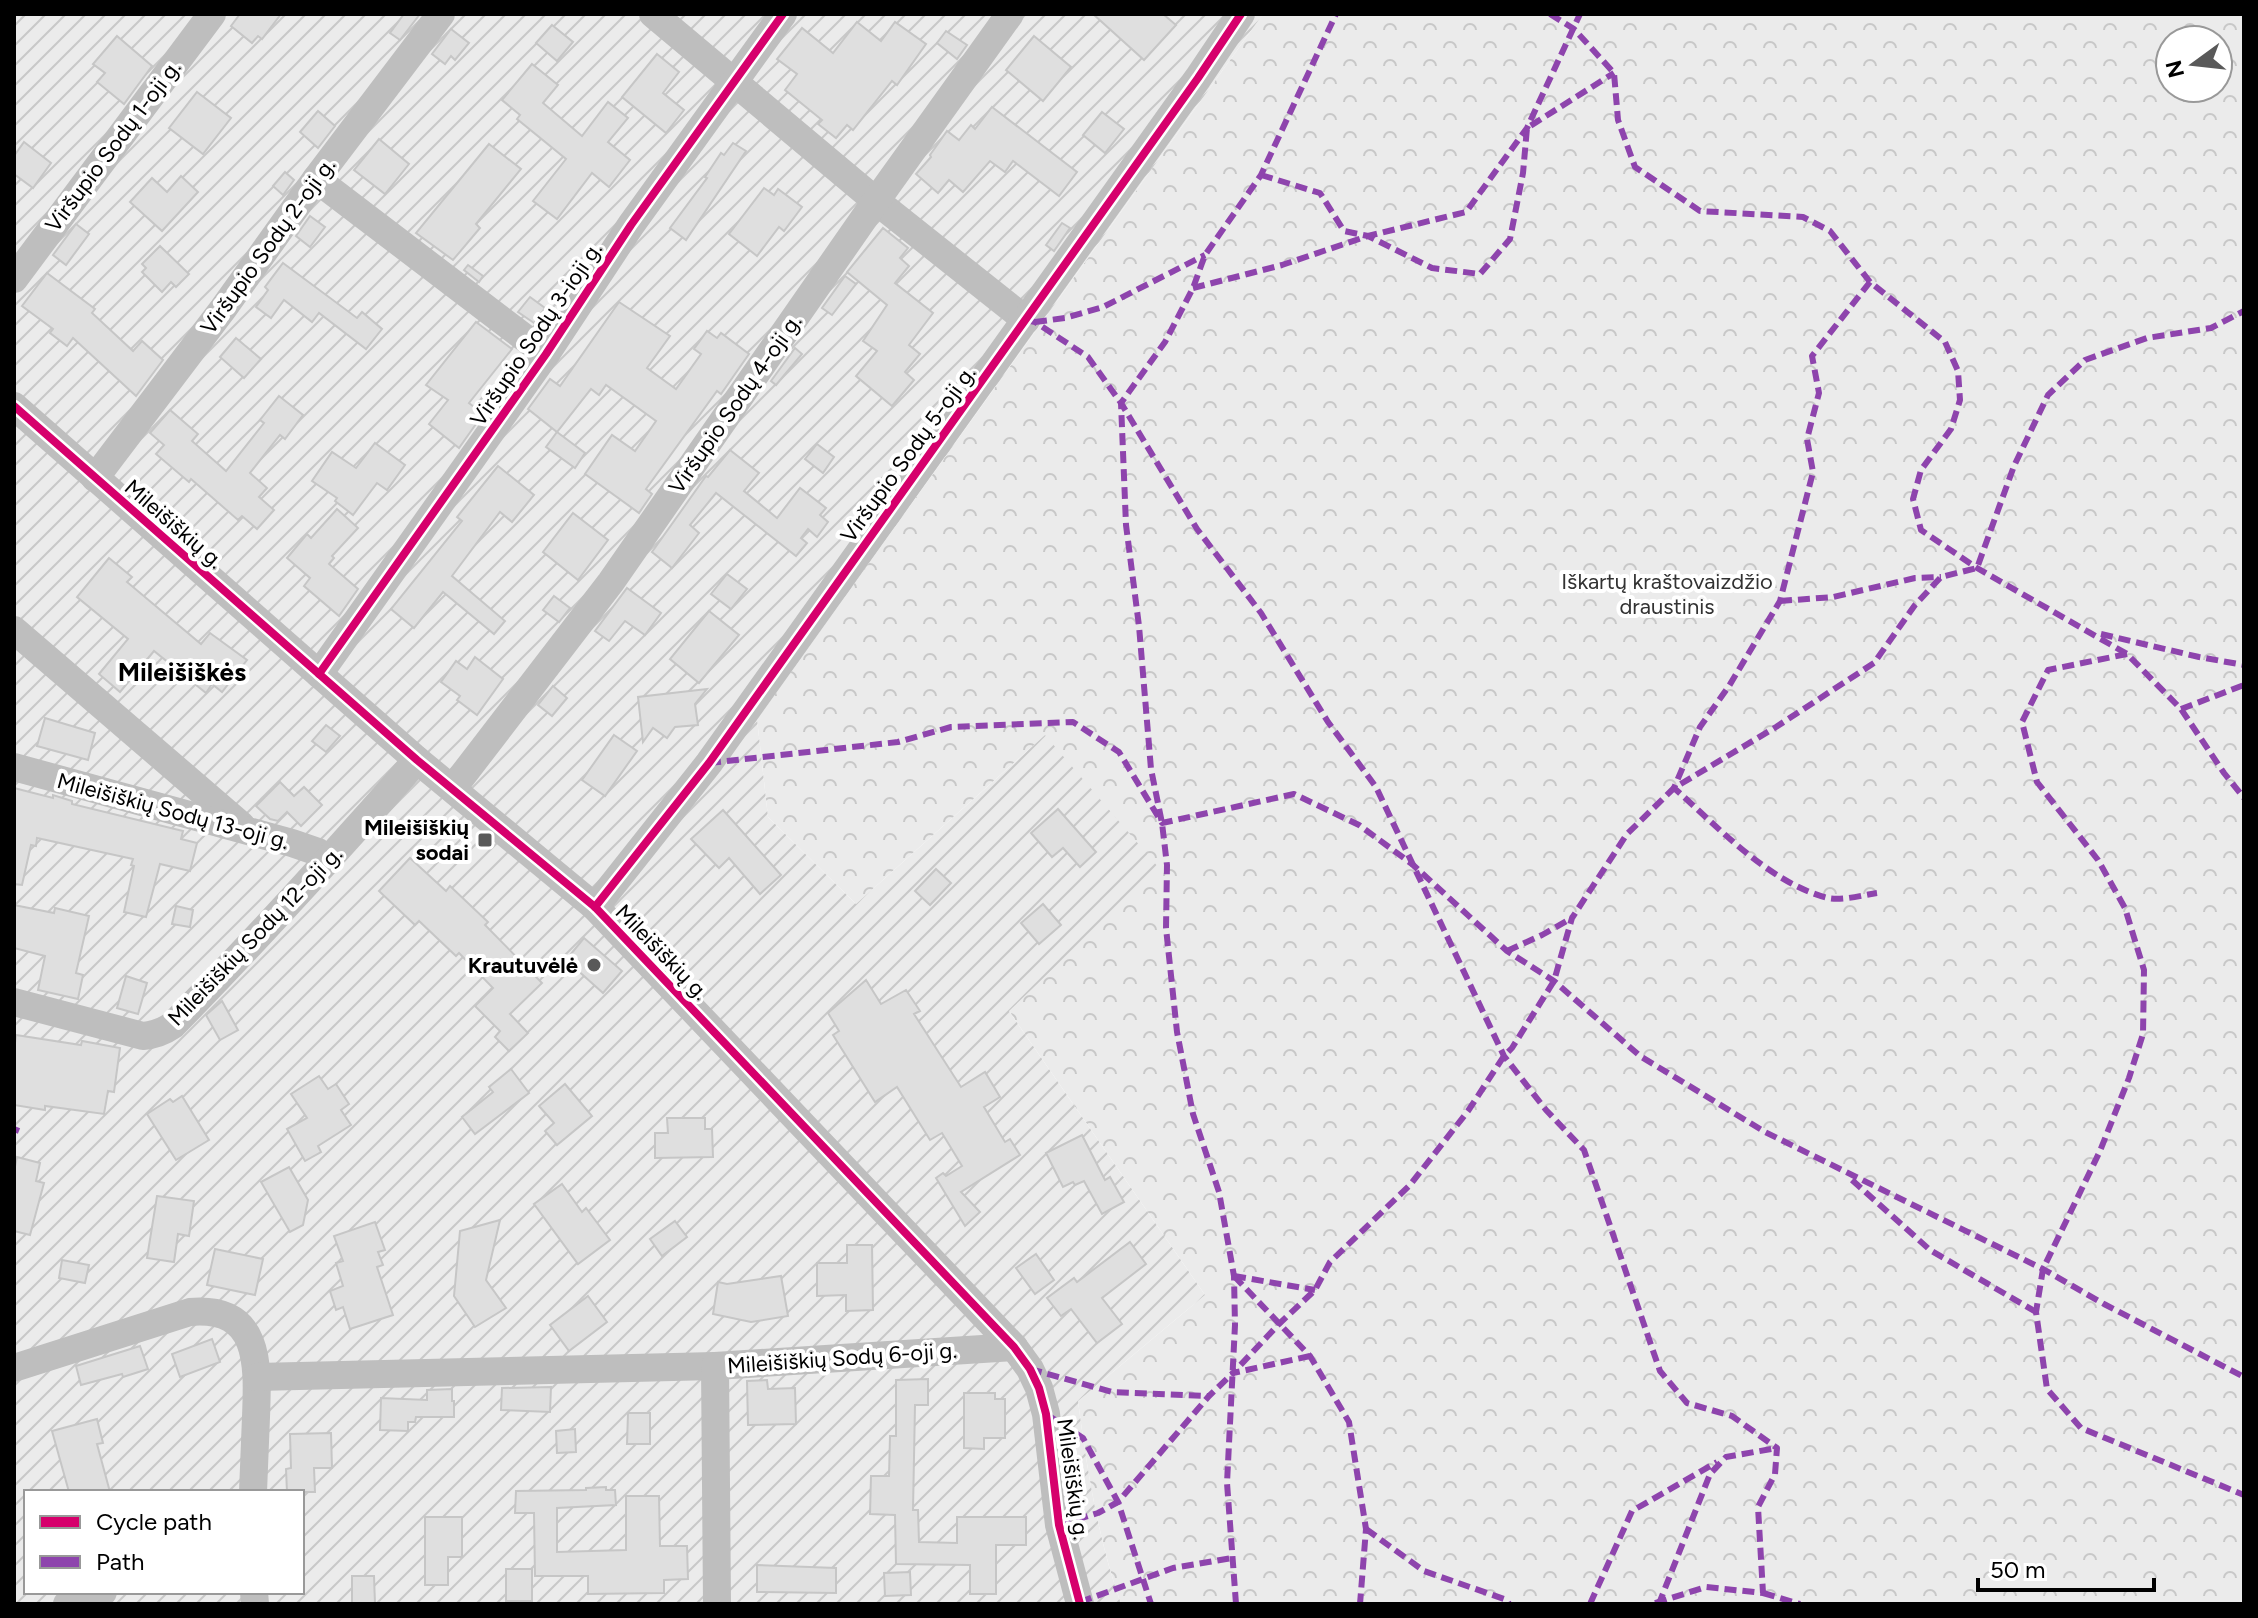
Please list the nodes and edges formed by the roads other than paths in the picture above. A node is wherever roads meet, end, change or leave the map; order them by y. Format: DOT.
graph roads {
  1 [pos="212,14"];
  2 [pos="441,14"];
  3 [pos="653,14"];
  4 [pos="783,14"];
  5 [pos="1010,14"];
  6 [pos="1241,14"];
  7 [pos="734,84"];
  8 [pos="316,179"];
  9 [pos="876,201"];
  10 [pos="14,279"];
  11 [pos="1026,320"];
  12 [pos="546,354"];
  13 [pos="14,406"];
  14 [pos="95,478"];
  15 [pos="14,630"];
  16 [pos="319,674"];
  17 [pos="417,760"];
  18 [pos="14,767"];
  19 [pos="453,788"];
  20 [pos="247,830"];
  21 [pos="329,860"];
  22 [pos="595,907"];
  23 [pos="14,1002"];
  24 [pos="1014,1347"];
  25 [pos="715,1366"];
  26 [pos="14,1368"];
  27 [pos="257,1377"];
  28 [pos="253,1490"];
  29 [pos="97,1594"];
  30 [pos="1078,1603"];
  31 [pos="67,1604"];
  32 [pos="717,1604"];
  1 -- 10 [label="street, Viršupio Sodų 1-oji g."];
  2 -- 8 [label="street, Viršupio Sodų 2-oji g."];
  3 -- 7 [label="street"];
  4 -- 7 [label="street, Viršupio Sodų 3-ioji g."];
  5 -- 9 [label="street, Viršupio Sodų 4-oji g."];
  6 -- 11 [label="street, Viršupio Sodų 5-oji g."];
  7 -- 9 [label="street"];
  7 -- 12 [label="street, Viršupio Sodų 3-ioji g."];
  8 -- 12 [label="street"];
  8 -- 14 [label="street, Viršupio Sodų 2-oji g."];
  9 -- 11 [label="street"];
  9 -- 19 [label="street, Viršupio Sodų 4-oji g."];
  11 -- 22 [label="street, Viršupio Sodų 5-oji g."];
  12 -- 16 [label="street, Viršupio Sodų 3-ioji g."];
  13 -- 14 [label="street, Mileišiškių g."];
  14 -- 16 [label="street, Mileišiškių g."];
  15 -- 20 [label="street"];
  16 -- 17 [label="street, Mileišiškių g."];
  17 -- 19 [label="street, Mileišiškių g."];
  17 -- 21 [label="street, Mileišiškių Sodų 12-oji g."];
  18 -- 20 [label="street, Mileišiškių Sodų 13-oji g."];
  19 -- 22 [label="street, Mileišiškių g."];
  20 -- 21 [label="street, Mileišiškių Sodų 13-oji g."];
  21 -- 23 [label="street, Mileišiškių Sodų 12-oji g."];
  22 -- 24 [label="street, Mileišiškių g."];
  24 -- 25 [label="street, Mileišiškių Sodų 6-oji g."];
  24 -- 30 [label="street, Mileišiškių g."];
  25 -- 27 [label="street"];
  25 -- 32 [label="street, Mileišiškių Sodų 6-oji g."];
  26 -- 27 [label="street"];
  27 -- 28 [label="street"];
  29 -- 31 [label="street"];
}
